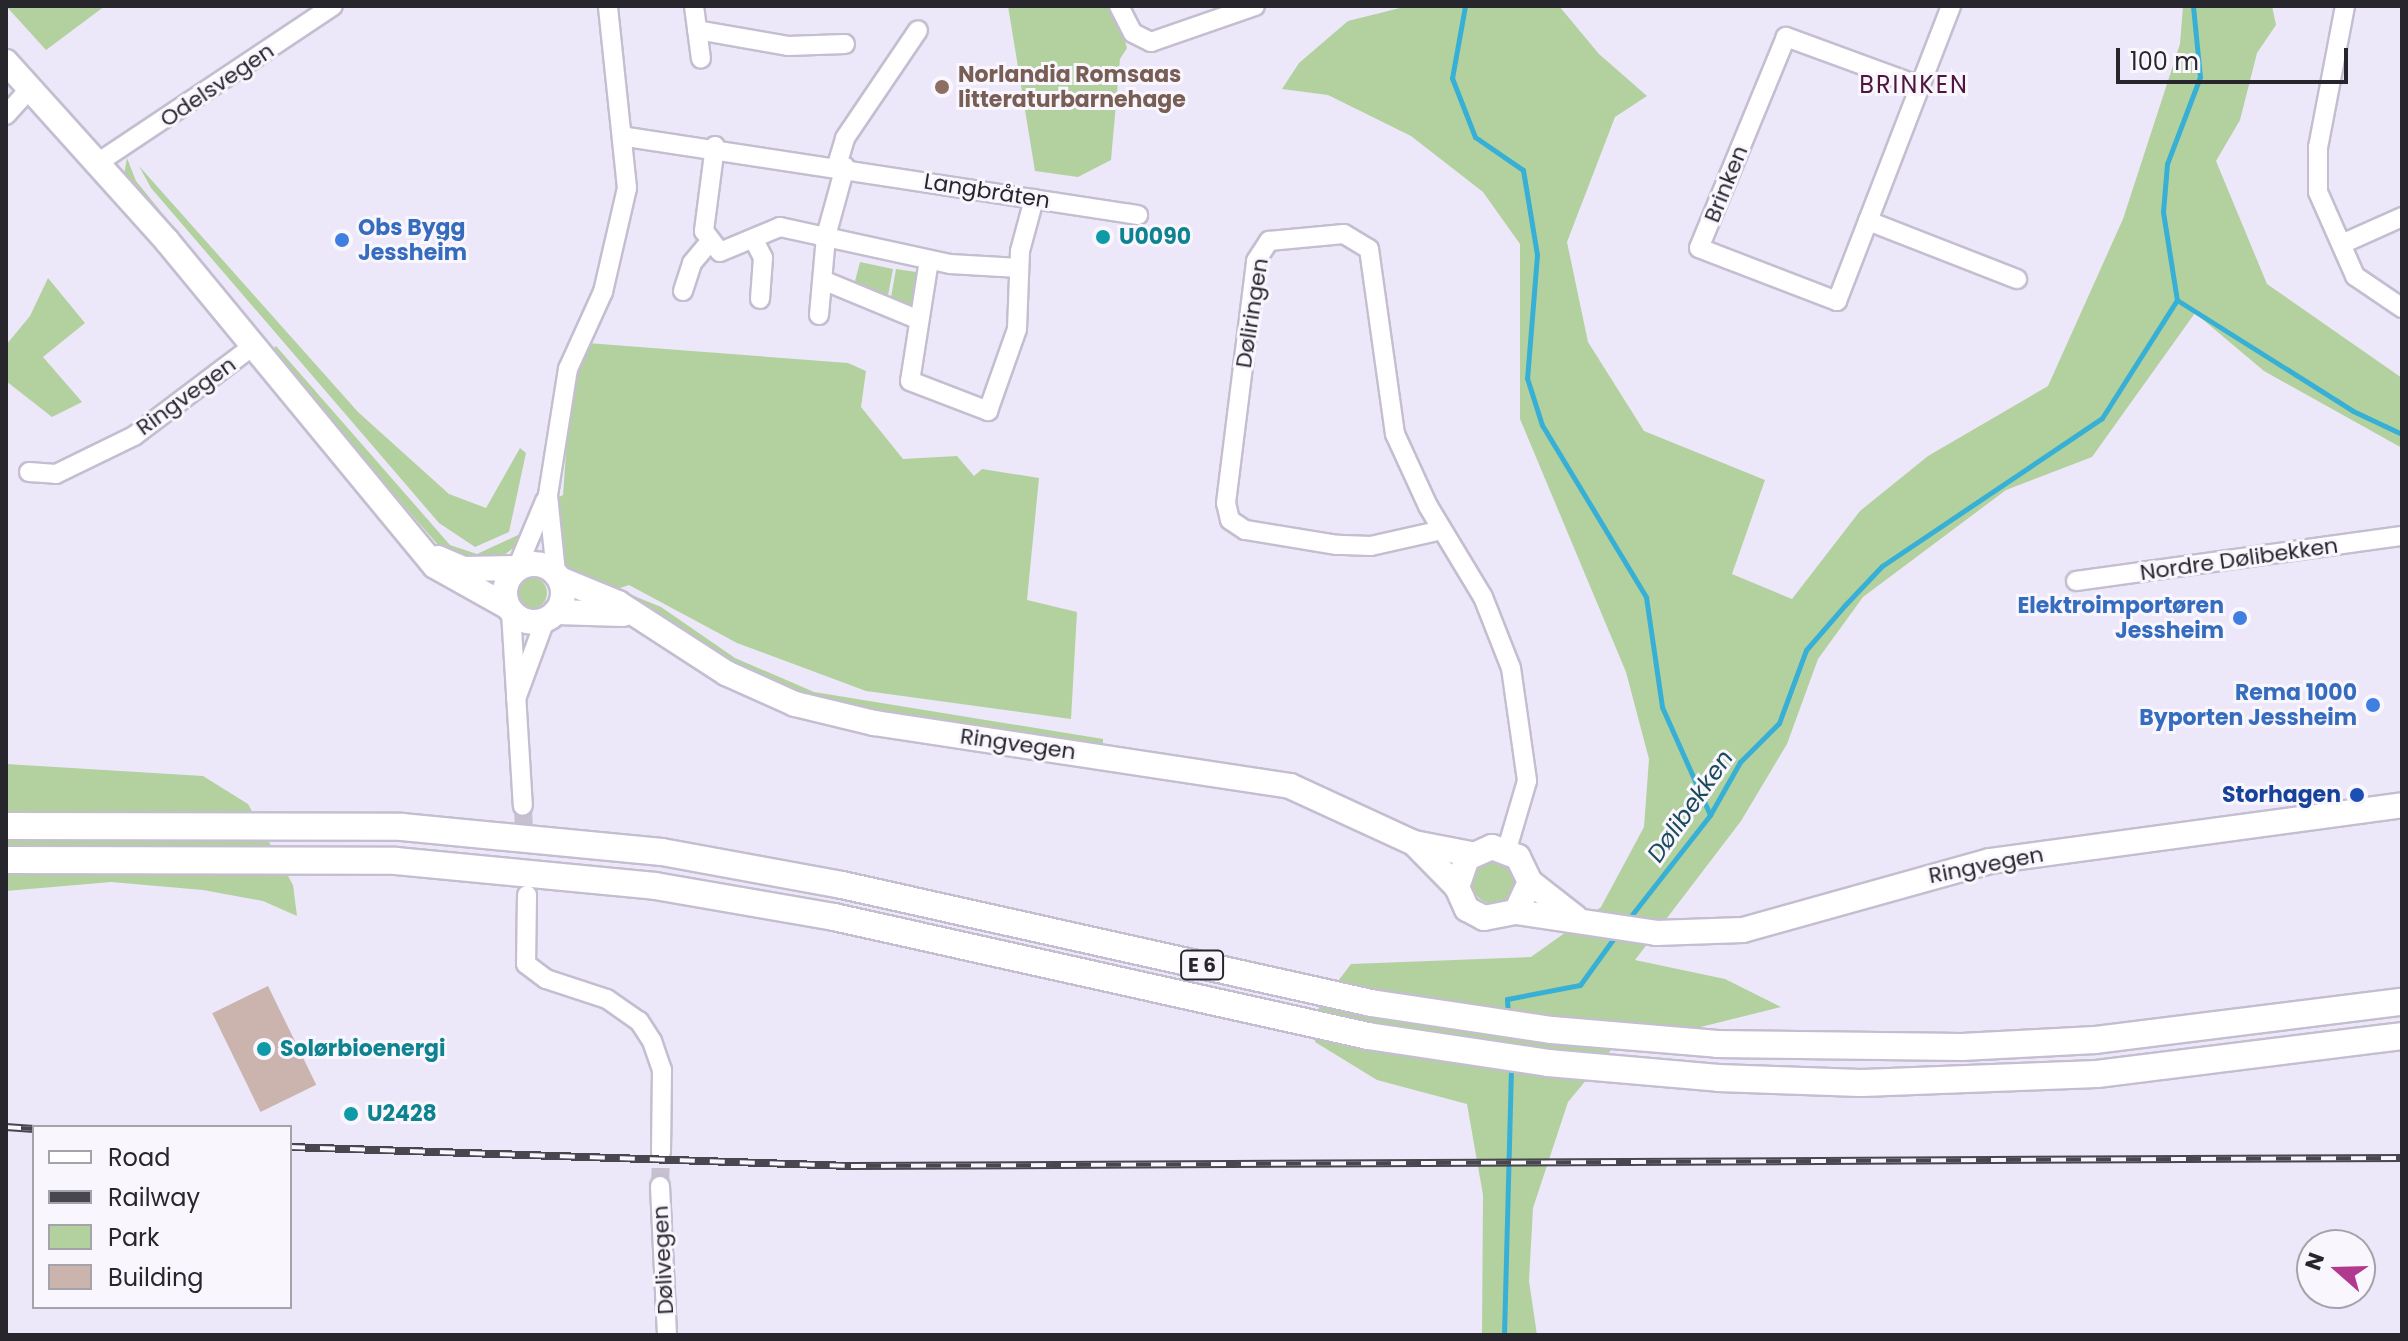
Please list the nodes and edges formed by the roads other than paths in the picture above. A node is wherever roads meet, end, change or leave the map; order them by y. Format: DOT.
graph roads {
  1 [pos="333,6"];
  2 [pos="608,6"];
  3 [pos="694,6"];
  4 [pos="1119,6"];
  5 [pos="1255,6"];
  6 [pos="1951,6"];
  7 [pos="2345,6"];
  8 [pos="697,30"];
  9 [pos="918,30"];
  10 [pos="845,44"];
  11 [pos="701,59"];
  12 [pos="6,62"];
  13 [pos="1920,86"];
  14 [pos="16,97"];
  15 [pos="627,137"];
  16 [pos="715,146"];
  17 [pos="99,162"];
  18 [pos="841,166"];
  19 [pos="1034,199"];
  20 [pos="1138,215"];
  21 [pos="1868,221"];
  22 [pos="2401,221"];
  23 [pos="826,236"];
  24 [pos="754,240"];
  25 [pos="2344,243"];
  26 [pos="708,244"];
  27 [pos="929,260"];
  28 [pos="1019,268"];
  29 [pos="191,275"];
  30 [pos="2017,279"];
  31 [pos="825,281"];
  32 [pos="683,291"];
  33 [pos="760,299"];
  34 [pos="2402,308"];
  35 [pos="819,315"];
  36 [pos="919,320"];
  37 [pos="253,346"];
  38 [pos="29,472"];
  39 [pos="548,495"];
  40 [pos="1442,530"];
  41 [pos="2402,536"];
  42 [pos="420,549"];
  43 [pos="517,568"];
  44 [pos="558,576"];
  45 [pos="2076,581"];
  46 [pos="509,610"];
  47 [pos="634,613"];
  48 [pos="551,616"];
  49 [pos="516,699"];
  50 [pos="2402,805"];
  51 [pos="523,806"];
  52 [pos="6,826"];
  53 [pos="1414,843"];
  54 [pos="1507,849"];
  55 [pos="1471,854"];
  56 [pos="6,860"];
  57 [pos="1530,882"];
  58 [pos="1457,887"];
  59 [pos="527,895"];
  60 [pos="1516,912"];
  61 [pos="1576,918"];
  62 [pos="2402,1002"];
  63 [pos="2402,1036"];
  64 [pos="661,1152"];
  65 [pos="660,1186"];
  66 [pos="667,1335"];
  1 -- 17 [label="street, Odelsvegen"];
  2 -- 15 [label="street"];
  3 -- 8 [label="street"];
  4 -- 5 [label="street"];
  6 -- 13 [label="street, Brinken"];
  7 -- 25 [label="street"];
  8 -- 10 [label="street"];
  8 -- 11 [label="street"];
  9 -- 18 [label="street"];
  12 -- 14 [label="main road, Ringvegen"];
  13 -- 21 [label="street, Brinken"];
  13 -- 21 [label="street, Brinken"];
  14 -- 17 [label="main road, Ringvegen"];
  14 -- 29 [label="main road, Ringvegen"];
  15 -- 16 [label="street, Langbråten"];
  15 -- 39 [label="street"];
  16 -- 18 [label="street, Langbråten"];
  16 -- 26 [label="street"];
  17 -- 29 [label="main road, Ringvegen"];
  18 -- 19 [label="street, Langbråten"];
  18 -- 23 [label="street"];
  19 -- 20 [label="street, Langbråten"];
  19 -- 28 [label="street"];
  21 -- 30 [label="street"];
  22 -- 25 [label="street"];
  23 -- 24 [label="street"];
  23 -- 27 [label="street"];
  23 -- 31 [label="street"];
  24 -- 26 [label="street"];
  24 -- 33 [label="street"];
  25 -- 34 [label="street"];
  26 -- 32 [label="street"];
  27 -- 28 [label="street"];
  27 -- 36 [label="street"];
  28 -- 36 [label="street"];
  29 -- 37 [label="main road, Ringvegen"];
  31 -- 35 [label="street"];
  31 -- 36 [label="street"];
  37 -- 38 [label="street, Ringvegen"];
  37 -- 42 [label="main road, Ringvegen"];
  39 -- 43 [label="street"];
  39 -- 44 [label="street"];
  40 -- 40 [label="street, Døliringen"];
  40 -- 54 [label="street, Døliringen"];
  41 -- 45 [label="street, Nordre Dølibekken"];
  42 -- 43 [label="main road, Ringvegen"];
  42 -- 46 [label="main road, Ringvegen"];
  43 -- 44 [label="main road"];
  43 -- 46 [label="main road"];
  44 -- 47 [label="main road, Ringvegen"];
  44 -- 48 [label="main road"];
  46 -- 48 [label="main road"];
  46 -- 49 [label="street"];
  47 -- 48 [label="main road"];
  47 -- 53 [label="main road, Ringvegen"];
  48 -- 49 [label="street"];
  49 -- 51 [label="street"];
  50 -- 61 [label="main road, Ringvegen"];
  52 -- 62 [label="highway, E 6"];
  53 -- 55 [label="main road, Ringvegen"];
  53 -- 58 [label="main road, Ringvegen"];
  54 -- 55 [label="main road"];
  54 -- 57 [label="main road"];
  55 -- 58 [label="main road"];
  56 -- 63 [label="highway, E 6"];
  57 -- 60 [label="main road"];
  57 -- 61 [label="main road, Ringvegen"];
  58 -- 60 [label="main road"];
  59 -- 64 [label="street"];
  60 -- 61 [label="main road, Ringvegen"];
  65 -- 66 [label="street, Dølivegen"];
}
